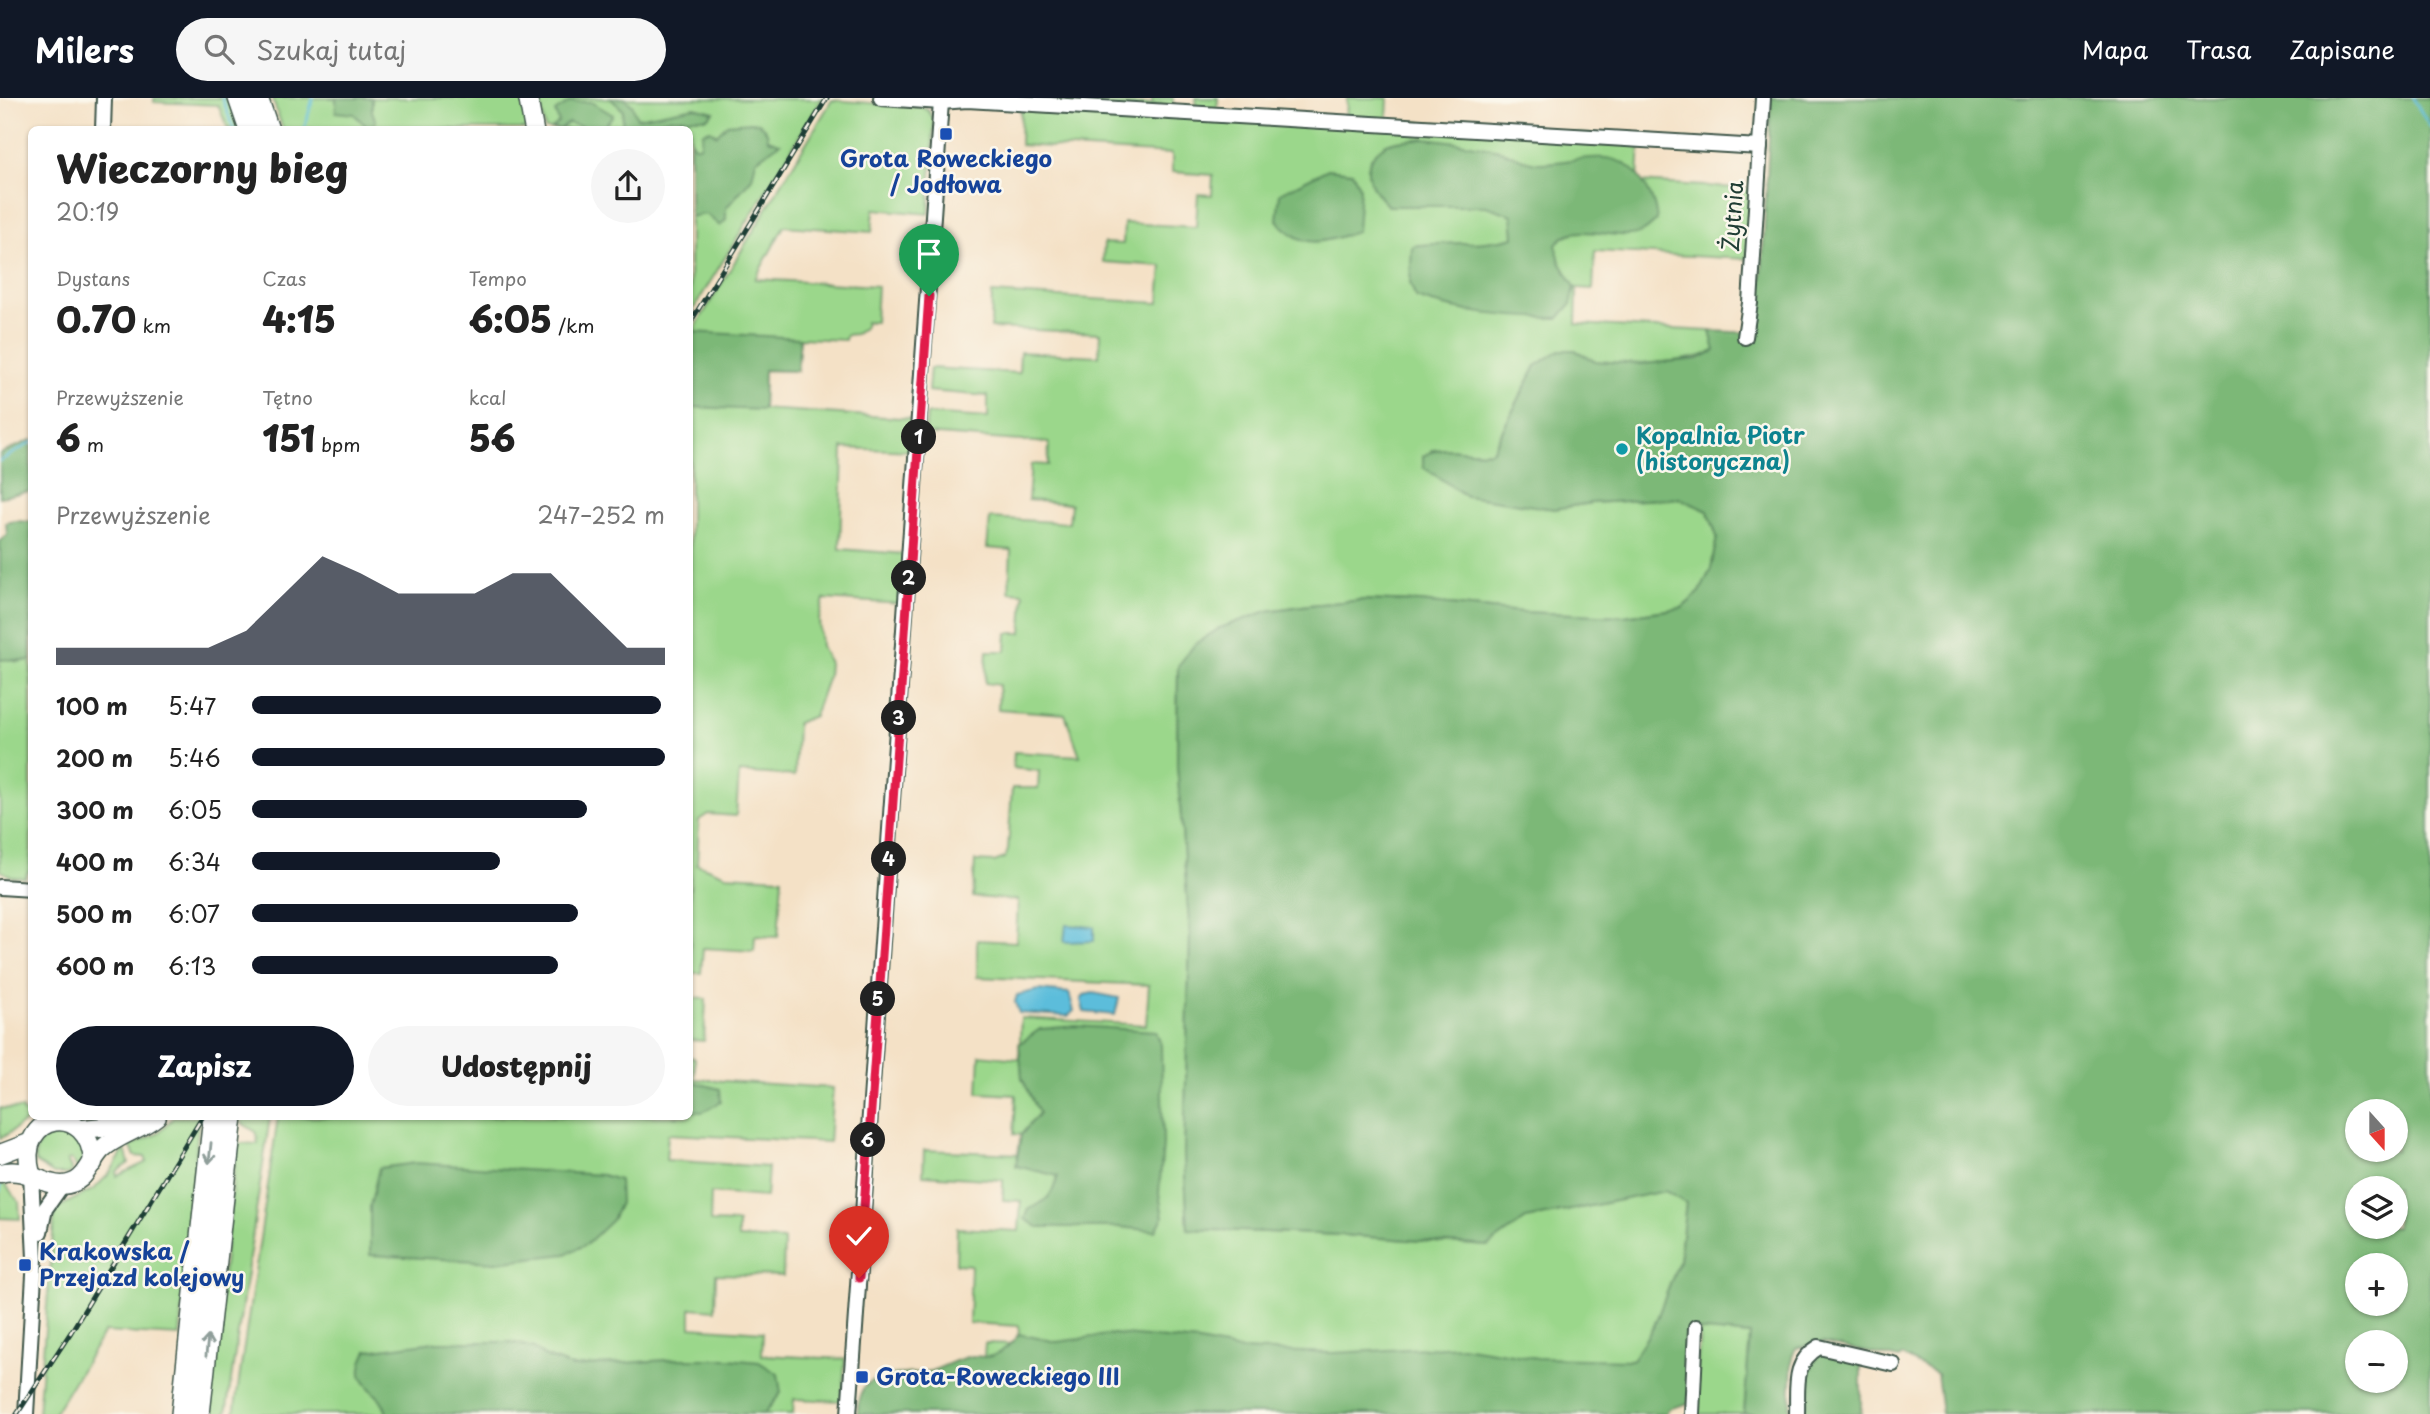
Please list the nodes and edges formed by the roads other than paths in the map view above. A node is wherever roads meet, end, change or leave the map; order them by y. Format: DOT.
graph roads {
  1 [pos="104,98"];
  2 [pos="239,98"];
  3 [pos="257,98"];
  4 [pos="528,98"];
  5 [pos="881,98"];
  6 [pos="1763,98"];
  7 [pos="942,102"];
  8 [pos="103,126"];
  9 [pos="249,126"];
  10 [pos="267,126"];
  11 [pos="533,126"];
  12 [pos="1760,147"];
  13 [pos="1745,337"];
  14 [pos="0,887"];
  15 [pos="28,889"];
  16 [pos="117,1120"];
  17 [pos="149,1120"];
  18 [pos="214,1120"];
  19 [pos="232,1120"];
  20 [pos="71,1123"];
  21 [pos="36,1129"];
  22 [pos="0,1154"];
  23 [pos="93,1164"];
  24 [pos="0,1173"];
  25 [pos="31,1174"];
  26 [pos="62,1185"];
  27 [pos="35,1258"];
  28 [pos="1696,1327"];
  29 [pos="1893,1364"];
  30 [pos="26,1414"];
  31 [pos="182,1414"];
  32 [pos="199,1414"];
  33 [pos="849,1414"];
  34 [pos="1692,1414"];
  35 [pos="1797,1414"];
  1 -- 8 [label="street"];
  2 -- 9 [label="highway"];
  3 -- 10 [label="highway"];
  4 -- 11 [label="main road"];
  5 -- 7 [label="street"];
  6 -- 12 [label="street, Żytnia"];
  7 -- 12 [label="street"];
  7 -- 33 [label="street"];
  12 -- 13 [label="street, Żytnia"];
  14 -- 15 [label="street"];
  16 -- 20 [label="main road"];
  17 -- 23 [label="main road"];
  18 -- 31 [label="highway, one-way"];
  32 -- 19 [label="highway, one-way"];
  20 -- 21 [label="main road"];
  20 -- 23 [label="main road"];
  21 -- 22 [label="main road"];
  21 -- 25 [label="main road"];
  23 -- 26 [label="main road"];
  24 -- 25 [label="main road"];
  25 -- 26 [label="main road"];
  25 -- 27 [label="street"];
  26 -- 27 [label="street"];
  27 -- 30 [label="street"];
  28 -- 34 [label="street"];
  29 -- 35 [label="street"];
}
